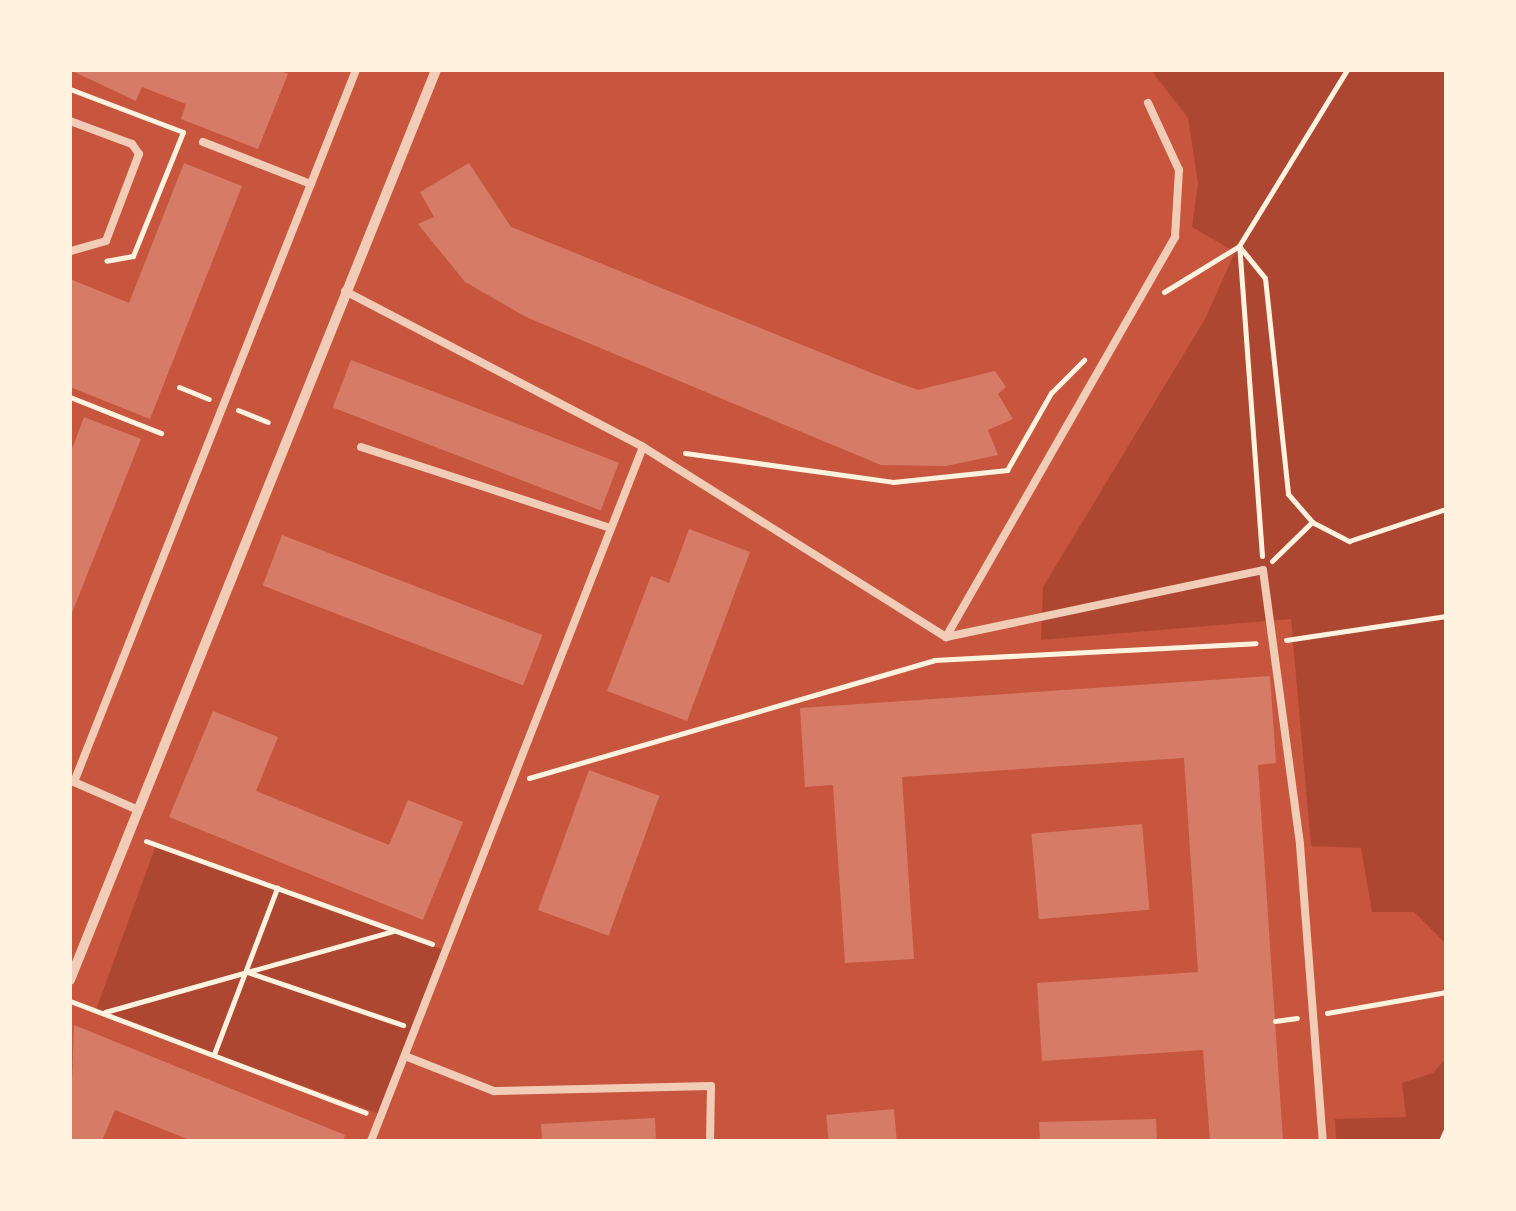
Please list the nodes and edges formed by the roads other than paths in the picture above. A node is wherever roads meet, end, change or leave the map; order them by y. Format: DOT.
graph roads {
  1 [pos="356,70"];
  2 [pos="434,70"];
  3 [pos="1148,103"];
  4 [pos="70,120"];
  5 [pos="203,142"];
  6 [pos="311,184"];
  7 [pos="70,251"];
  8 [pos="343,290"];
  9 [pos="362,447"];
  10 [pos="643,447"];
  11 [pos="611,528"];
  12 [pos="946,636"];
  13 [pos="72,782"];
  14 [pos="138,810"];
  15 [pos="70,980"];
  16 [pos="404,1056"];
  17 [pos="371,1141"];
  18 [pos="710,1141"];
  19 [pos="1322,1141"];
  1 -- 6 [label="lane"];
  2 -- 8 [label="street"];
  3 -- 12 [label="lane"];
  4 -- 7 [label="lane"];
  5 -- 6 [label="lane"];
  6 -- 13 [label="lane"];
  8 -- 10 [label="lane"];
  8 -- 14 [label="street"];
  9 -- 11 [label="lane"];
  10 -- 11 [label="lane"];
  10 -- 12 [label="lane"];
  11 -- 16 [label="lane"];
  12 -- 19 [label="lane"];
  13 -- 14 [label="lane"];
  14 -- 15 [label="street"];
  16 -- 17 [label="lane"];
  16 -- 18 [label="lane"];
}
